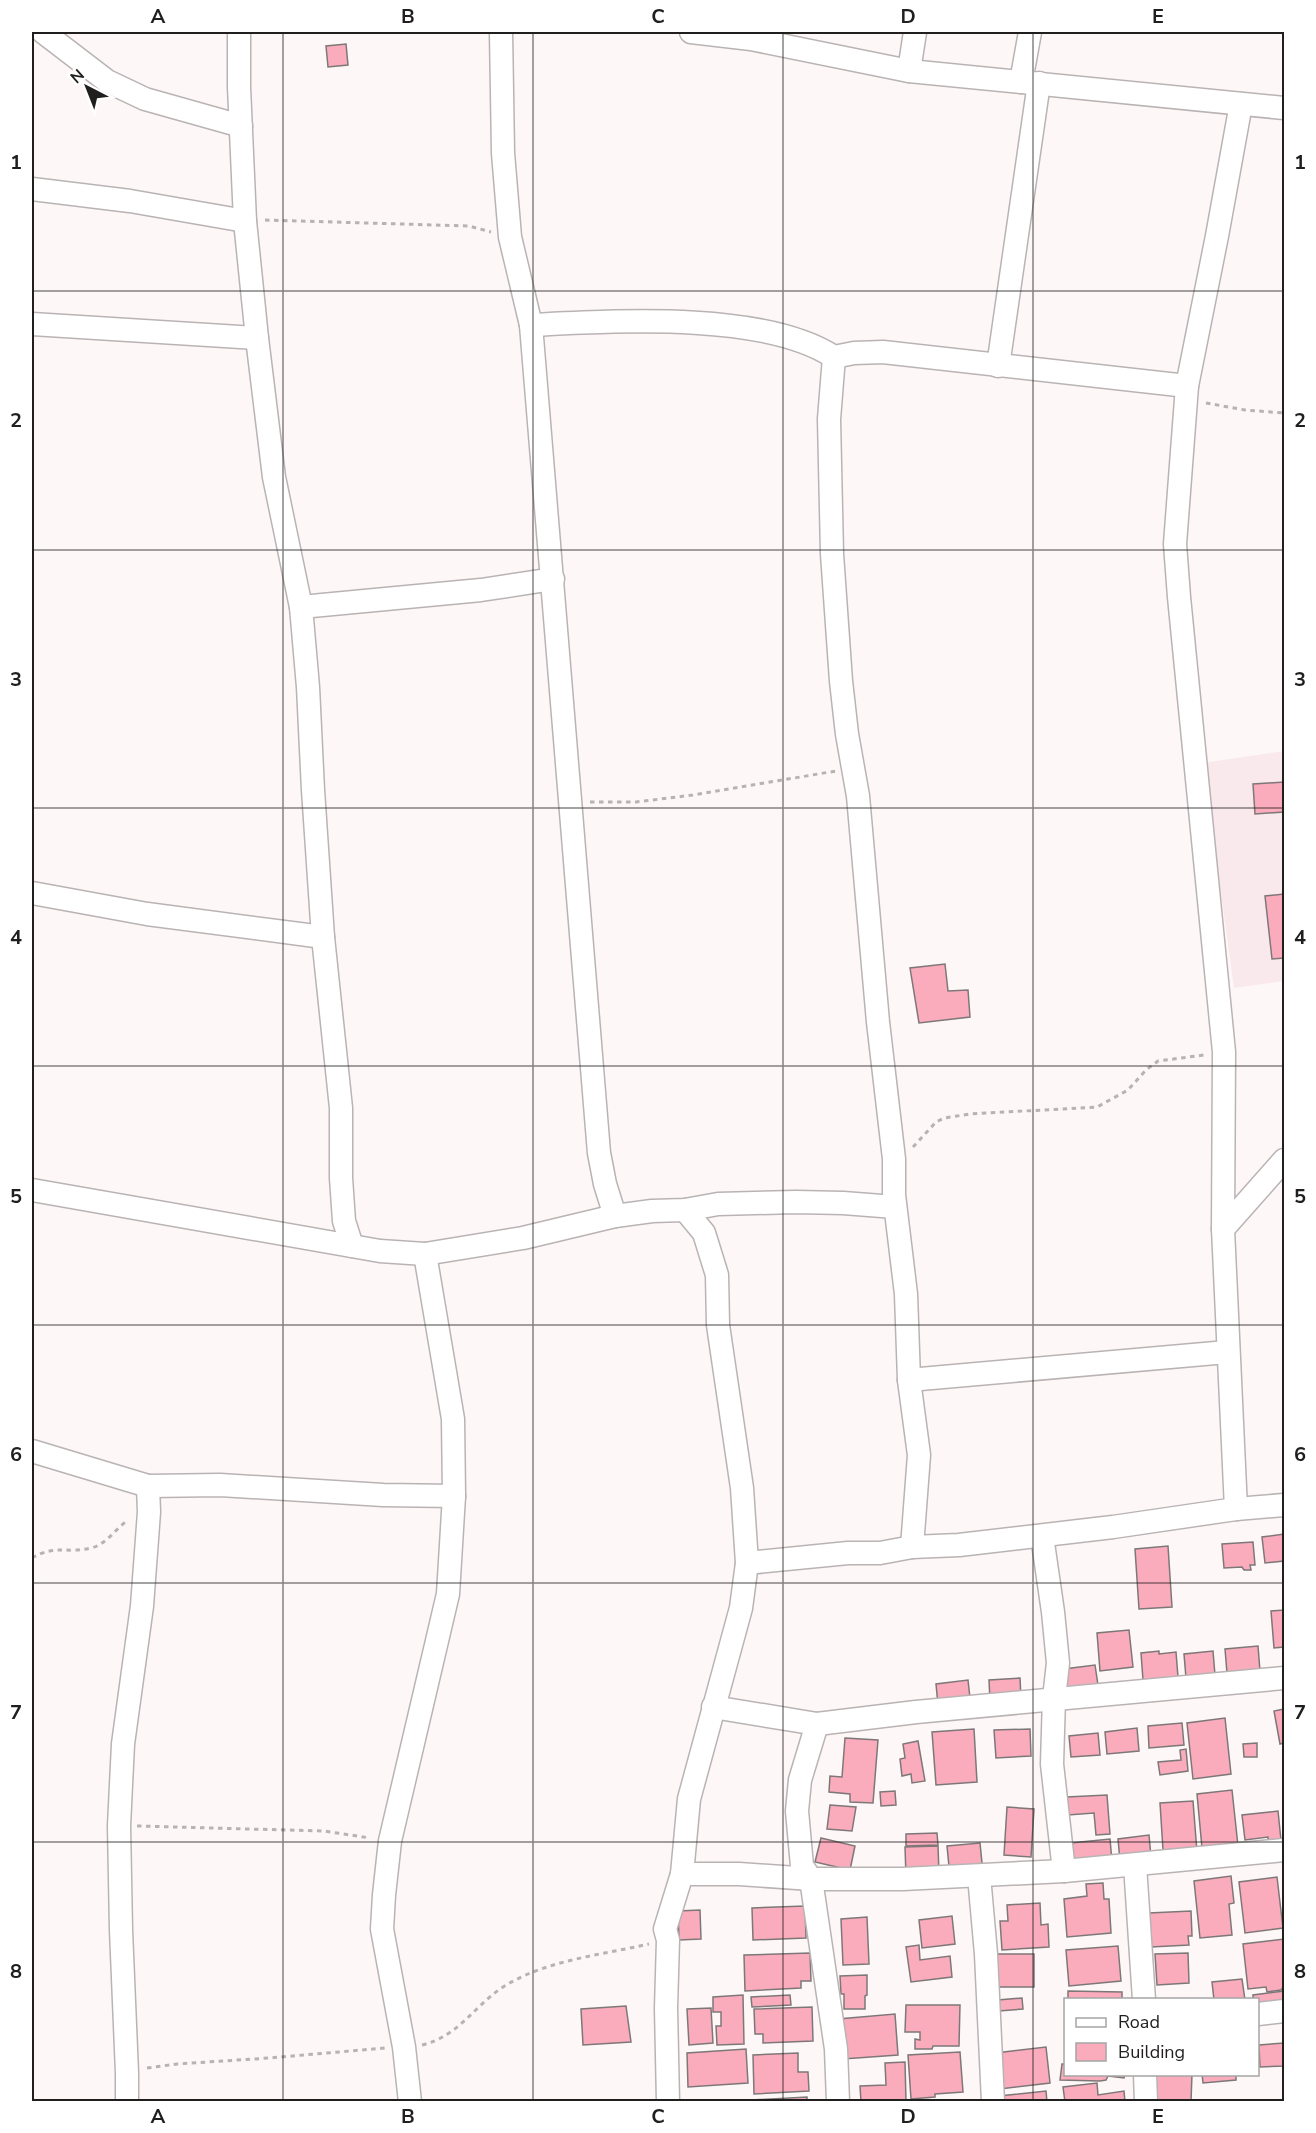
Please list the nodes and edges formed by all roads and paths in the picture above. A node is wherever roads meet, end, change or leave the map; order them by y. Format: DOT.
graph roads {
  1 [pos="43,32"];
  2 [pos="239,32"];
  3 [pos="501,32"];
  4 [pos="692,32"];
  5 [pos="915,32"];
  6 [pos="1030,32"];
  7 [pos="909,71"];
  8 [pos="1030,83"];
  9 [pos="1240,104"];
  10 [pos="1284,108"];
  11 [pos="241,126"];
  12 [pos="32,189"];
  13 [pos="245,220"];
  14 [pos="510,237"];
  15 [pos="32,324"];
  16 [pos="531,325"];
  17 [pos="256,338"];
  18 [pos="834,357"];
  19 [pos="998,366"];
  20 [pos="1186,393"];
  21 [pos="1284,413"];
  22 [pos="553,579"];
  23 [pos="301,607"];
  24 [pos="853,768"];
  25 [pos="570,803"];
  26 [pos="32,893"];
  27 [pos="323,937"];
  28 [pos="1224,1052"];
  29 [pos="894,1159"];
  30 [pos="1284,1160"];
  31 [pos="32,1190"];
  32 [pos="895,1208"];
  33 [pos="685,1210"];
  34 [pos="615,1216"];
  35 [pos="1223,1229"];
  36 [pos="352,1246"];
  37 [pos="425,1254"];
  38 [pos="1227,1352"];
  39 [pos="909,1380"];
  40 [pos="32,1451"];
  41 [pos="148,1486"];
  42 [pos="454,1496"];
  43 [pos="1284,1505"];
  44 [pos="1236,1509"];
  45 [pos="149,1512"];
  46 [pos="1042,1536"];
  47 [pos="912,1547"];
  48 [pos="32,1558"];
  49 [pos="747,1563"];
  50 [pos="1284,1678"];
  51 [pos="1054,1698"];
  52 [pos="714,1707"];
  53 [pos="817,1724"];
  54 [pos="120,1826"];
  55 [pos="390,1841"];
  56 [pos="1284,1850"];
  57 [pos="1135,1865"];
  58 [pos="1065,1871"];
  59 [pos="682,1874"];
  60 [pos="980,1876"];
  61 [pos="810,1879"];
  62 [pos="668,1940"];
  63 [pos="1144,1998"];
  64 [pos="1284,2012"];
  65 [pos="1259,2013"];
  66 [pos="404,2047"];
  67 [pos="127,2073"];
  68 [pos="1145,2076"];
  69 [pos="127,2102"];
  70 [pos="410,2102"];
  71 [pos="668,2102"];
  72 [pos="838,2102"];
  73 [pos="993,2102"];
  74 [pos="1146,2102"];
  1 -- 11 [label="street"];
  2 -- 11 [label="street"];
  3 -- 14 [label="street"];
  4 -- 7 [label="street"];
  5 -- 7 [label="street"];
  6 -- 8 [label="street"];
  7 -- 8 [label="street"];
  8 -- 9 [label="street"];
  8 -- 19 [label="street"];
  9 -- 10 [label="street"];
  9 -- 20 [label="street"];
  11 -- 13 [label="street"];
  12 -- 13 [label="street"];
  13 -- 14 [label="path"];
  13 -- 17 [label="street"];
  14 -- 16 [label="street"];
  15 -- 17 [label="street"];
  16 -- 18 [label="street"];
  16 -- 22 [label="street"];
  17 -- 23 [label="street"];
  18 -- 19 [label="street"];
  18 -- 24 [label="street"];
  19 -- 20 [label="street"];
  20 -- 21 [label="path"];
  20 -- 28 [label="street"];
  22 -- 23 [label="street"];
  22 -- 25 [label="street"];
  23 -- 27 [label="street"];
  24 -- 25 [label="path"];
  24 -- 29 [label="street"];
  25 -- 34 [label="street"];
  26 -- 27 [label="street"];
  27 -- 36 [label="street"];
  28 -- 29 [label="path"];
  28 -- 35 [label="street"];
  29 -- 32 [label="street"];
  30 -- 35 [label="street"];
  31 -- 36 [label="street"];
  32 -- 33 [label="street"];
  32 -- 39 [label="street"];
  33 -- 34 [label="street"];
  33 -- 49 [label="street"];
  34 -- 37 [label="street"];
  35 -- 38 [label="street"];
  36 -- 37 [label="street"];
  37 -- 42 [label="street"];
  38 -- 39 [label="street"];
  38 -- 44 [label="street"];
  39 -- 47 [label="street"];
  40 -- 41 [label="street"];
  41 -- 42 [label="street"];
  41 -- 45 [label="street"];
  42 -- 55 [label="street"];
  43 -- 44 [label="street"];
  44 -- 46 [label="street"];
  45 -- 48 [label="path"];
  45 -- 54 [label="street"];
  46 -- 47 [label="street"];
  46 -- 51 [label="street"];
  47 -- 49 [label="street"];
  49 -- 52 [label="street"];
  50 -- 51 [label="street"];
  51 -- 53 [label="street"];
  51 -- 58 [label="street"];
  52 -- 53 [label="street"];
  52 -- 59 [label="street"];
  53 -- 61 [label="street"];
  54 -- 55 [label="path"];
  54 -- 67 [label="street"];
  55 -- 66 [label="street"];
  56 -- 57 [label="street"];
  57 -- 58 [label="street"];
  57 -- 63 [label="street"];
  58 -- 60 [label="street"];
  59 -- 61 [label="street"];
  59 -- 62 [label="street"];
  60 -- 61 [label="street"];
  60 -- 73 [label="street"];
  61 -- 72 [label="street"];
  62 -- 66 [label="path"];
  62 -- 71 [label="street"];
  64 -- 65 [label="street"];
  66 -- 67 [label="path"];
  66 -- 70 [label="street"];
  67 -- 69 [label="street"];
  68 -- 74 [label="street"];
}
